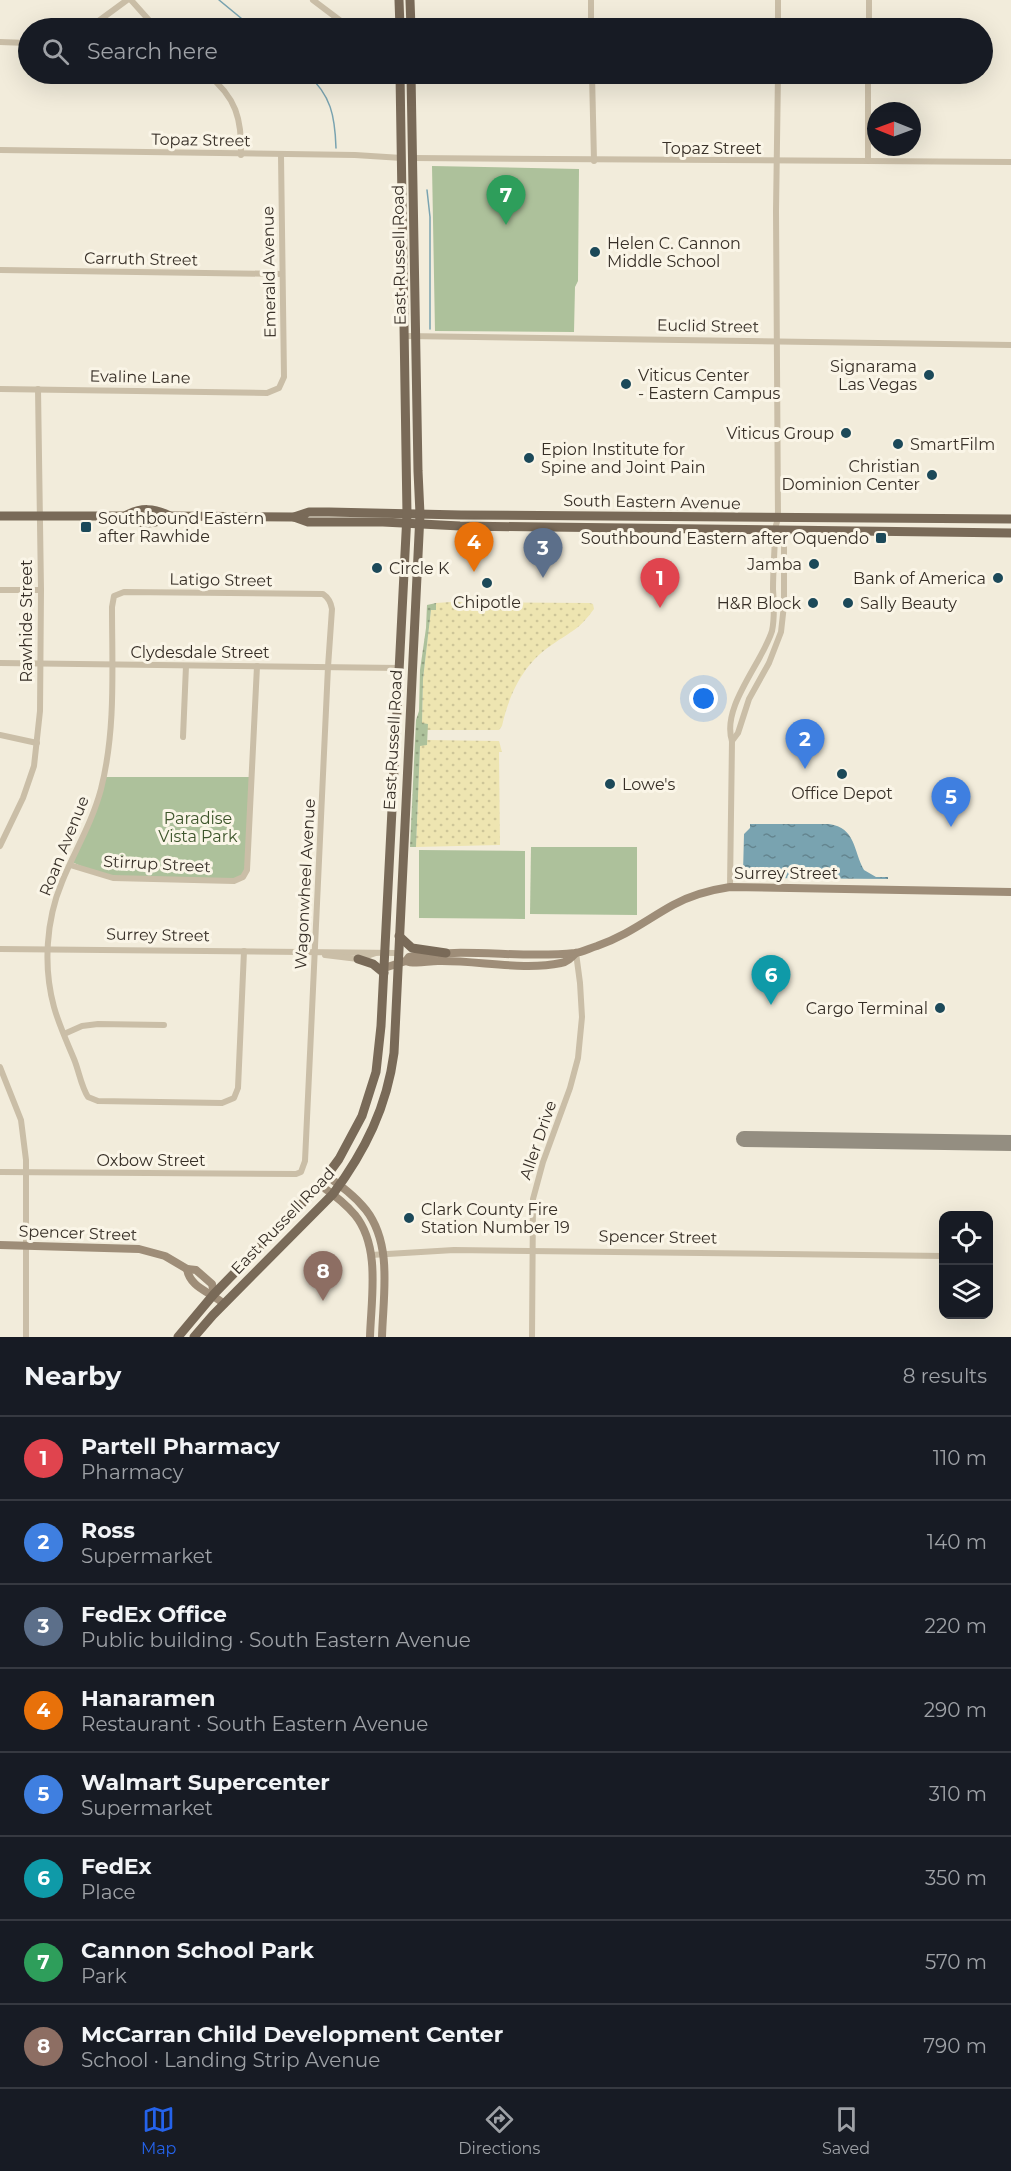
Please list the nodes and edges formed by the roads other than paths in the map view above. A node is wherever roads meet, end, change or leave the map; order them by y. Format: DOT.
graph roads {
  1 [pos="129,0"];
  2 [pos="313,0"];
  3 [pos="399,0"];
  4 [pos="410,0"];
  5 [pos="591,0"];
  6 [pos="778,0"];
  7 [pos="868,0"];
  8 [pos="104,18"];
  9 [pos="146,18"];
  10 [pos="337,18"];
  11 [pos="400,18"];
  12 [pos="411,18"];
  13 [pos="591,18"];
  14 [pos="778,18"];
  15 [pos="868,18"];
  16 [pos="0,42"];
  17 [pos="18,43"];
  18 [pos="218,84"];
  19 [pos="401,84"];
  20 [pos="411,84"];
  21 [pos="592,84"];
  22 [pos="778,84"];
  23 [pos="868,84"];
  24 [pos="401,88"];
  25 [pos="0,150"];
  26 [pos="241,154"];
  27 [pos="281,156"];
  28 [pos="402,158"];
  29 [pos="413,158"];
  30 [pos="594,161"];
  31 [pos="778,161"];
  32 [pos="868,161"];
  33 [pos="1011,162"];
  34 [pos="0,270"];
  35 [pos="282,274"];
  36 [pos="405,336"];
  37 [pos="416,336"];
  38 [pos="776,341"];
  39 [pos="1011,345"];
  40 [pos="405,361"];
  41 [pos="416,362"];
  42 [pos="279,388"];
  43 [pos="0,389"];
  44 [pos="38,389"];
  45 [pos="0,516"];
  46 [pos="38,516"];
  47 [pos="604,516"];
  48 [pos="407,518"];
  49 [pos="778,518"];
  50 [pos="420,519"];
  51 [pos="1011,519"];
  52 [pos="607,528"];
  53 [pos="780,530"];
  54 [pos="1011,533"];
  55 [pos="0,590"];
  56 [pos="41,590"];
  57 [pos="114,597"];
  58 [pos="327,597"];
  59 [pos="0,663"];
  60 [pos="41,664"];
  61 [pos="112,664"];
  62 [pos="186,666"];
  63 [pos="257,666"];
  64 [pos="328,666"];
  65 [pos="400,668"];
  66 [pos="0,735"];
  67 [pos="397,736"];
  68 [pos="409,736"];
  69 [pos="183,737"];
  70 [pos="732,741"];
  71 [pos="37,743"];
  72 [pos="0,846"];
  73 [pos="70,865"];
  74 [pos="730,887"];
  75 [pos="1011,892"];
  76 [pos="399,936"];
  77 [pos="0,949"];
  78 [pos="48,949"];
  79 [pos="244,951"];
  80 [pos="398,952"];
  81 [pos="315,953"];
  82 [pos="381,953"];
  83 [pos="446,953"];
  84 [pos="576,953"];
  85 [pos="497,954"];
  86 [pos="358,959"];
  87 [pos="401,962"];
  88 [pos="459,962"];
  89 [pos="384,970"];
  90 [pos="164,1025"];
  91 [pos="64,1034"];
  92 [pos="0,1066"];
  93 [pos="0,1172"];
  94 [pos="301,1172"];
  95 [pos="26,1173"];
  96 [pos="327,1176"];
  97 [pos="320,1185"];
  98 [pos="339,1185"];
  99 [pos="333,1194"];
  100 [pos="0,1245"];
  101 [pos="27,1246"];
  102 [pos="532,1251"];
  103 [pos="384,1253"];
  104 [pos="371,1255"];
  105 [pos="939,1256"];
  106 [pos="214,1294"];
  107 [pos="224,1304"];
  108 [pos="26,1337"];
  109 [pos="178,1337"];
  110 [pos="194,1337"];
  111 [pos="370,1337"];
  112 [pos="382,1337"];
  113 [pos="532,1337"];
  1 -- 8 [label="street"];
  1 -- 9 [label="street"];
  2 -- 10 [label="street"];
  3 -- 11 [label="main road"];
  4 -- 12 [label="main road"];
  5 -- 13 [label="street"];
  6 -- 14 [label="street"];
  7 -- 15 [label="street"];
  16 -- 17 [label="street"];
  18 -- 26 [label="street"];
  19 -- 24 [label="main road, East Russell Road"];
  20 -- 29 [label="main road, East Russell Road"];
  21 -- 30 [label="street"];
  22 -- 31 [label="street"];
  23 -- 32 [label="street"];
  24 -- 28 [label="main road, East Russell Road"];
  24 -- 29 [label="main road"];
  25 -- 26 [label="street, Topaz Street"];
  26 -- 27 [label="street, Topaz Street"];
  27 -- 28 [label="street, Topaz Street"];
  27 -- 35 [label="street, Emerald Avenue"];
  28 -- 36 [label="main road, East Russell Road"];
  29 -- 30 [label="street, Topaz Street"];
  29 -- 37 [label="main road, East Russell Road"];
  30 -- 31 [label="street, Topaz Street"];
  31 -- 32 [label="street, Topaz Street"];
  31 -- 38 [label="street"];
  32 -- 33 [label="street, Topaz Street"];
  34 -- 35 [label="street, Carruth Street"];
  35 -- 42 [label="street, Emerald Avenue"];
  36 -- 37 [label="street, Euclid Street"];
  36 -- 40 [label="main road, East Russell Road"];
  37 -- 38 [label="street, Euclid Street"];
  37 -- 41 [label="main road, East Russell Road"];
  38 -- 39 [label="street, Euclid Street"];
  38 -- 49 [label="street"];
  40 -- 41 [label="main road"];
  40 -- 48 [label="main road, East Russell Road"];
  41 -- 50 [label="main road, East Russell Road"];
  42 -- 44 [label="street, Evaline Lane"];
  43 -- 44 [label="street, Evaline Lane"];
  44 -- 46 [label="street, Rawhide Street"];
  45 -- 46 [label="main road, South Eastern Avenue"];
  46 -- 48 [label="main road, South Eastern Avenue"];
  46 -- 56 [label="street, Rawhide Street"];
  47 -- 49 [label="main road, South Eastern Avenue"];
  47 -- 50 [label="main road, South Eastern Avenue"];
  47 -- 52 [label="main road"];
  48 -- 50 [label="main road, South Eastern Avenue"];
  48 -- 65 [label="main road, East Russell Road"];
  49 -- 51 [label="main road, South Eastern Avenue"];
  49 -- 53 [label="street"];
  50 -- 52 [label="main road, South Eastern Avenue"];
  50 -- 68 [label="main road, East Russell Road"];
  52 -- 53 [label="main road, South Eastern Avenue"];
  53 -- 54 [label="main road, South Eastern Avenue"];
  53 -- 70 [label="street"];
  53 -- 70 [label="street"];
  55 -- 56 [label="street"];
  56 -- 60 [label="street, Rawhide Street"];
  57 -- 58 [label="street, Latigo Street"];
  57 -- 61 [label="street, Roan Avenue"];
  58 -- 64 [label="street, Wagonwheel Avenue"];
  59 -- 60 [label="street, Clydesdale Street"];
  60 -- 61 [label="street, Clydesdale Street"];
  60 -- 71 [label="street, Rawhide Street"];
  61 -- 62 [label="street, Clydesdale Street"];
  61 -- 73 [label="street, Roan Avenue"];
  62 -- 63 [label="street, Clydesdale Street"];
  62 -- 69 [label="street"];
  63 -- 64 [label="street, Clydesdale Street"];
  63 -- 73 [label="street, Stirrup Street"];
  64 -- 65 [label="street, Clydesdale Street"];
  64 -- 81 [label="street, Wagonwheel Avenue"];
  65 -- 67 [label="main road, East Russell Road"];
  66 -- 71 [label="street"];
  67 -- 68 [label="main road"];
  67 -- 82 [label="main road, East Russell Road"];
  68 -- 76 [label="main road, East Russell Road"];
  70 -- 74 [label="street"];
  71 -- 72 [label="street, Rawhide Street"];
  73 -- 78 [label="street, Roan Avenue"];
  74 -- 75 [label="street, Surrey Street"];
  74 -- 84 [label="street, Surrey Street"];
  76 -- 80 [label="main road, East Russell Road"];
  76 -- 83 [label="main road"];
  77 -- 78 [label="street, Surrey Street"];
  78 -- 79 [label="street, Surrey Street"];
  78 -- 91 [label="street, Roan Avenue"];
  79 -- 81 [label="street, Surrey Street"];
  79 -- 91 [label="street, Roan Avenue"];
  80 -- 82 [label="street, Surrey Street"];
  80 -- 87 [label="main road, East Russell Road"];
  81 -- 82 [label="street, Surrey Street"];
  81 -- 86 [label="street, Surrey Street"];
  81 -- 94 [label="street, Wagonwheel Avenue"];
  82 -- 86 [label="street, Surrey Street"];
  82 -- 89 [label="main road, East Russell Road"];
  83 -- 85 [label="street, Surrey Street"];
  83 -- 87 [label="street, Surrey Street"];
  84 -- 85 [label="street, Surrey Street"];
  84 -- 88 [label="street, Surrey Street"];
  84 -- 102 [label="street, Aller Drive"];
  85 -- 88 [label="street"];
  86 -- 89 [label="main road"];
  87 -- 88 [label="street, Surrey Street"];
  87 -- 89 [label="street, Surrey Street"];
  87 -- 98 [label="main road, East Russell Road"];
  89 -- 96 [label="main road, East Russell Road"];
  90 -- 91 [label="street"];
  92 -- 95 [label="street"];
  93 -- 95 [label="street, Oxbow Street"];
  94 -- 95 [label="street, Oxbow Street"];
  95 -- 101 [label="street"];
  96 -- 97 [label="main road, East Russell Road"];
  96 -- 98 [label="street"];
  97 -- 99 [label="street"];
  97 -- 106 [label="main road, East Russell Road"];
  98 -- 99 [label="main road, East Russell Road"];
  98 -- 103 [label="street"];
  99 -- 104 [label="street"];
  99 -- 107 [label="main road, East Russell Road"];
  100 -- 101 [label="street, Spencer Street"];
  101 -- 106 [label="street, Spencer Street"];
  101 -- 108 [label="street"];
  102 -- 103 [label="street, Spencer Street"];
  102 -- 105 [label="street, Spencer Street"];
  102 -- 113 [label="street, Aller Drive"];
  103 -- 104 [label="street, Spencer Street"];
  103 -- 112 [label="street"];
  104 -- 111 [label="street"];
  106 -- 107 [label="street, Spencer Street"];
  106 -- 109 [label="main road, East Russell Road"];
  107 -- 110 [label="main road, East Russell Road"];
}
